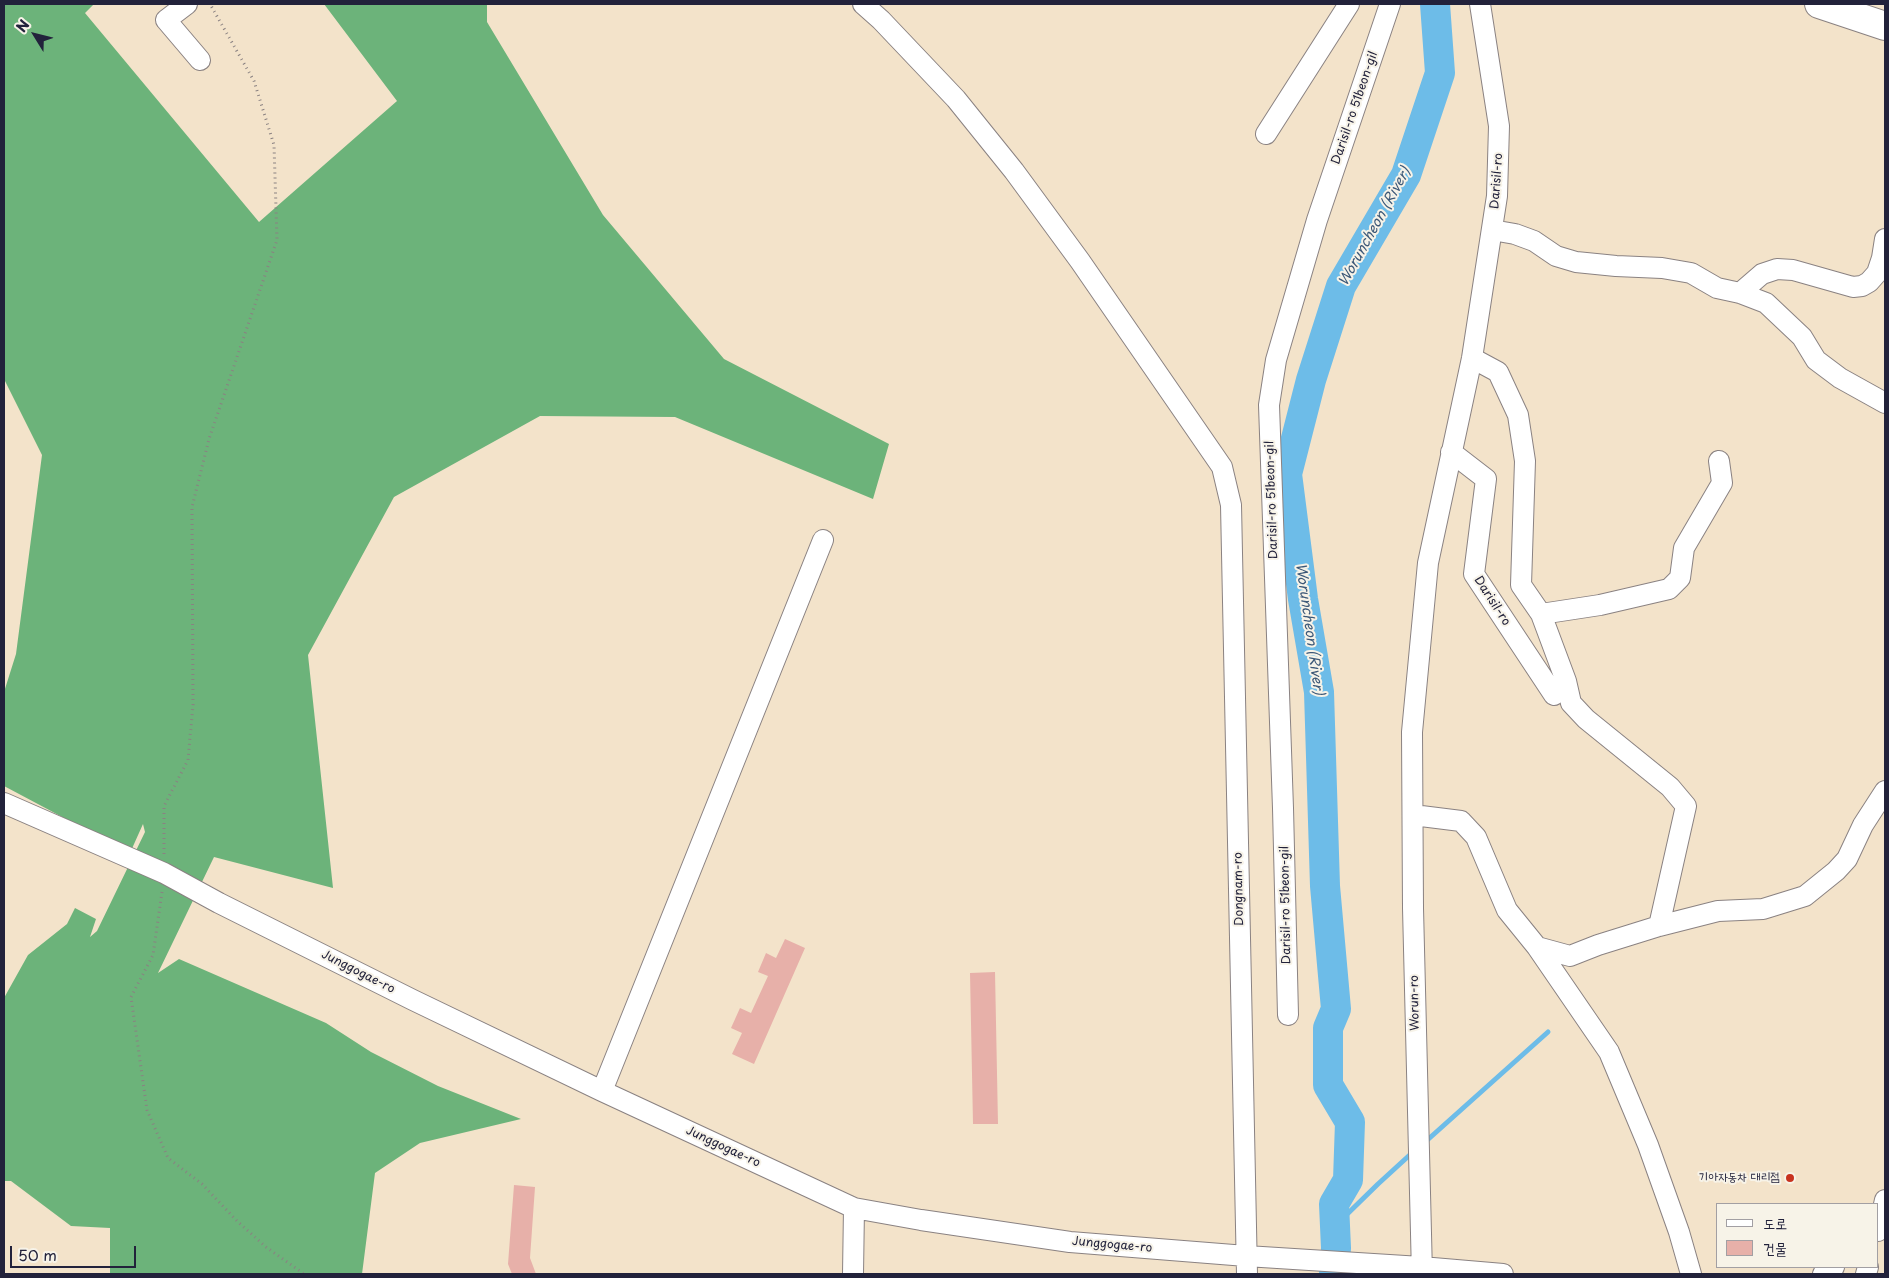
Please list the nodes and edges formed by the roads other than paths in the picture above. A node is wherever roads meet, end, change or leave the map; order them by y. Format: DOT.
graph roads {
  1 [pos="186,4"];
  2 [pos="863,4"];
  3 [pos="1350,4"];
  4 [pos="1390,4"];
  5 [pos="1480,4"];
  6 [pos="1819,4"];
  7 [pos="1885,26"];
  8 [pos="200,60"];
  9 [pos="1266,134"];
  10 [pos="1492,230"];
  11 [pos="1885,239"];
  12 [pos="1740,293"];
  13 [pos="1472,358"];
  14 [pos="1885,403"];
  15 [pos="1451,452"];
  16 [pos="1719,461"];
  17 [pos="823,540"];
  18 [pos="1541,614"];
  19 [pos="1554,695"];
  20 [pos="1412,732"];
  21 [pos="1885,792"];
  22 [pos="4,803"];
  23 [pos="1413,815"];
  24 [pos="1659,926"];
  25 [pos="1537,947"];
  26 [pos="1288,1015"];
  27 [pos="602,1091"];
  28 [pos="1882,1207"];
  29 [pos="854,1208"];
  30 [pos="1879,1225"];
  31 [pos="1246,1265"];
  32 [pos="1422,1270"];
  33 [pos="853,1274"];
  34 [pos="1503,1274"];
  35 [pos="1691,1274"];
  1 -- 8 [label="street"];
  2 -- 31 [label="street, Dongnam-ro"];
  3 -- 9 [label="street"];
  4 -- 26 [label="street, Darisil-ro 51beon-gil"];
  5 -- 10 [label="street, Darisil-ro"];
  6 -- 7 [label="highway"];
  10 -- 12 [label="street"];
  10 -- 13 [label="street, Darisil-ro"];
  11 -- 12 [label="street"];
  12 -- 14 [label="street"];
  13 -- 15 [label="street, Darisil-ro"];
  13 -- 18 [label="street"];
  15 -- 19 [label="street, Darisil-ro"];
  15 -- 20 [label="street, Darisil-ro"];
  16 -- 18 [label="street"];
  17 -- 27 [label="street"];
  18 -- 24 [label="street"];
  20 -- 23 [label="street, Worun-ro"];
  21 -- 24 [label="street"];
  22 -- 27 [label="street, Junggogae-ro"];
  23 -- 25 [label="street"];
  23 -- 32 [label="street, Worun-ro"];
  24 -- 25 [label="street"];
  25 -- 35 [label="street"];
  27 -- 29 [label="street, Junggogae-ro"];
  28 -- 30 [label="street"];
  29 -- 31 [label="street, Junggogae-ro"];
  29 -- 33 [label="street"];
  31 -- 32 [label="street, Junggogae-ro"];
  32 -- 34 [label="street, Junggogae-ro"];
}
